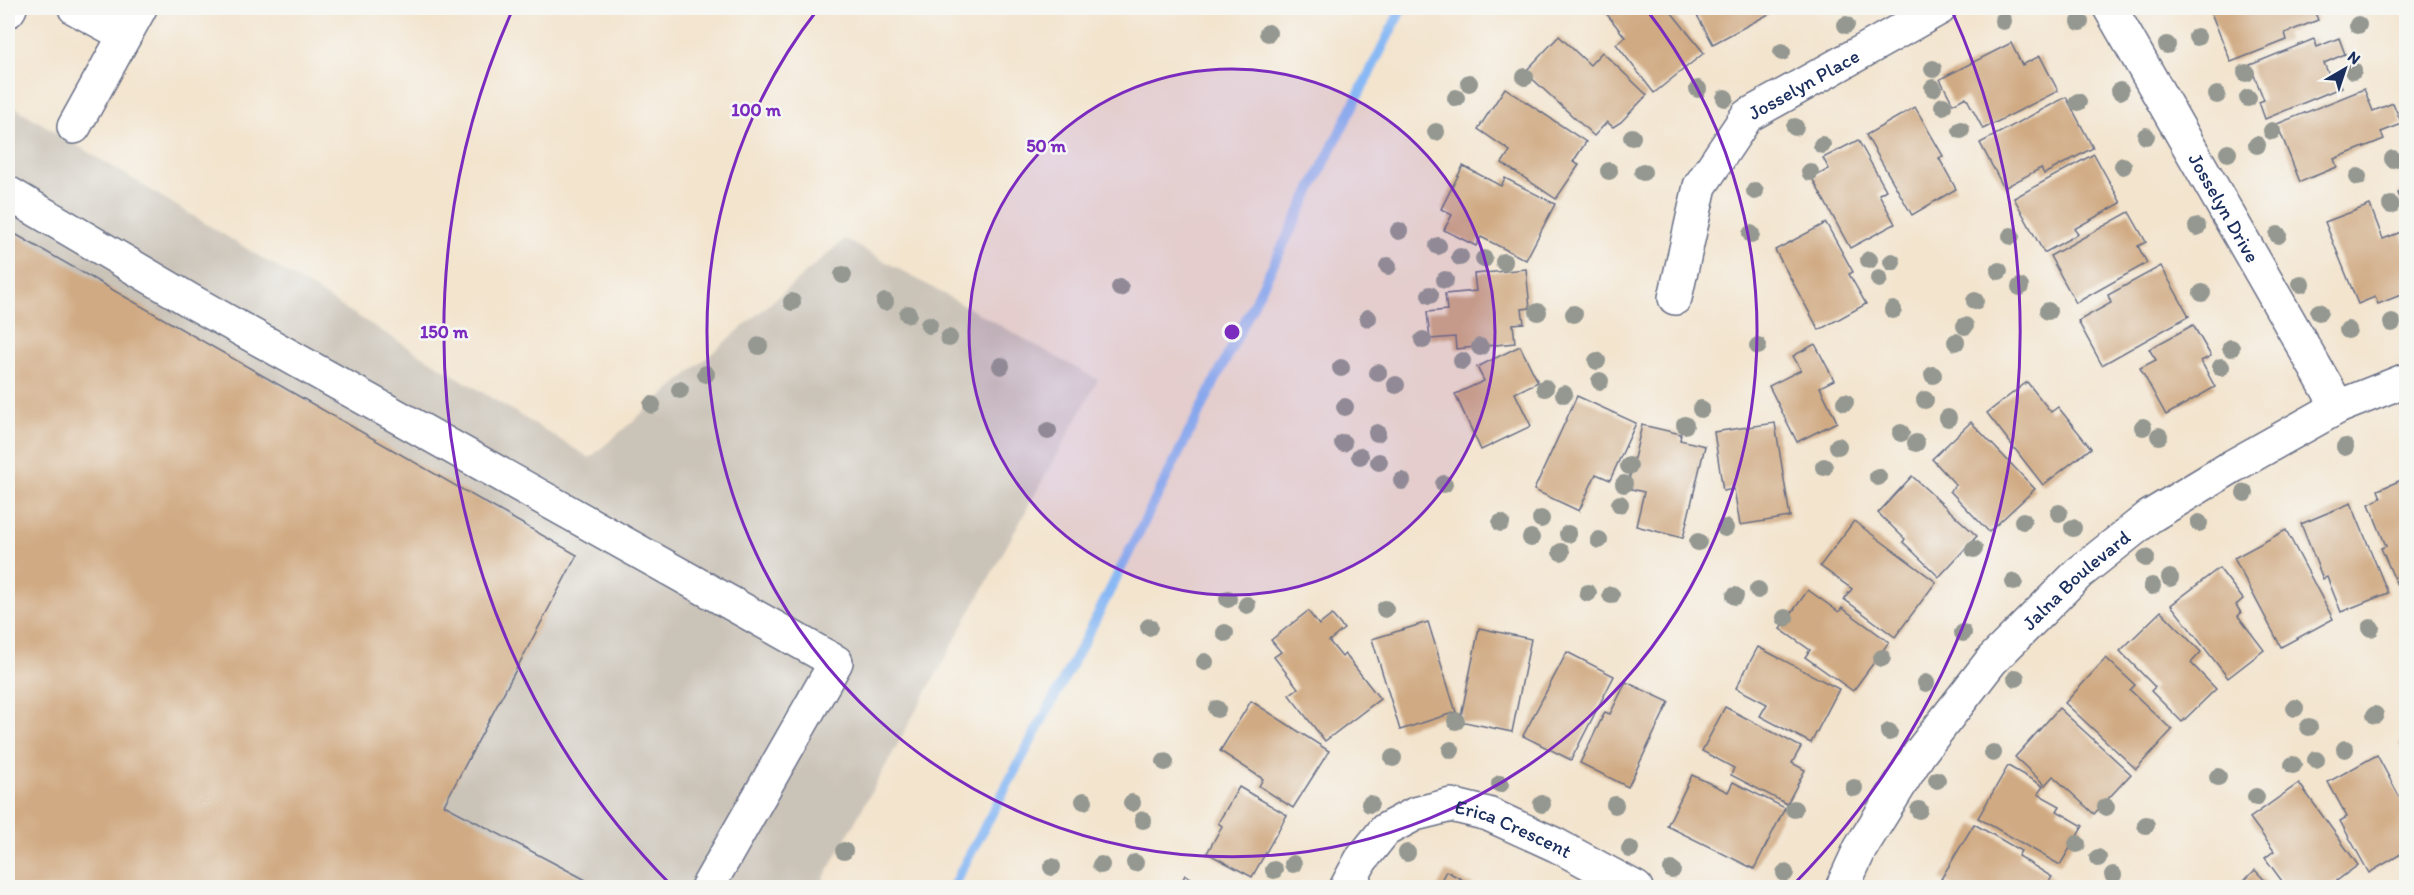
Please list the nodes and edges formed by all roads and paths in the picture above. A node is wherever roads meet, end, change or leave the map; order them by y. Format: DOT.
graph roads {
  1 [pos="10,8"];
  2 [pos="75,8"];
  3 [pos="1940,8"];
  4 [pos="2110,8"];
  5 [pos="8,12"];
  6 [pos="132,21"];
  7 [pos="74,127"];
  8 [pos="8,193"];
  9 [pos="1675,298"];
  10 [pos="2406,380"];
  11 [pos="2338,407"];
  12 [pos="707,888"];
  13 [pos="1346,888"];
  14 [pos="1636,888"];
  15 [pos="1842,888"];
  1 -- 5 [label="street"];
  2 -- 6 [label="street"];
  3 -- 9 [label="street, Josselyn Place"];
  4 -- 11 [label="street, Josselyn Drive"];
  6 -- 7 [label="street"];
  8 -- 12 [label="street"];
  10 -- 11 [label="street, Jalna Boulevard"];
  11 -- 15 [label="street, Jalna Boulevard"];
  13 -- 14 [label="street, Erica Crescent"];
}
